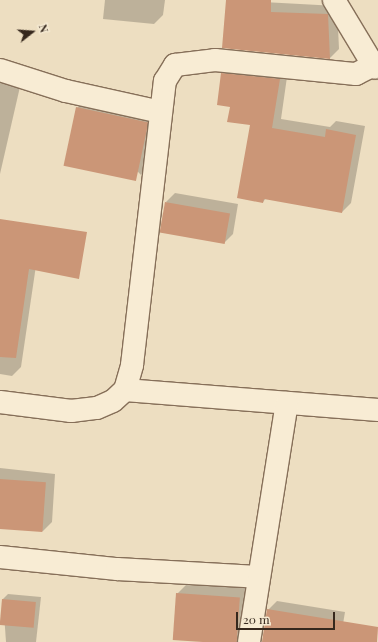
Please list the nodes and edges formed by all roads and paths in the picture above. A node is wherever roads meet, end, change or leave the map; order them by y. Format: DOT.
graph roads {
  1 [pos="334,0"];
  2 [pos="376,65"];
  3 [pos="0,70"];
  4 [pos="161,112"];
  5 [pos="125,390"];
  6 [pos="0,402"];
  7 [pos="287,403"];
  8 [pos="378,410"];
  9 [pos="0,557"];
  10 [pos="258,577"];
  11 [pos="249,642"];
  1 -- 2 [label="street"];
  2 -- 4 [label="street"];
  3 -- 4 [label="street"];
  4 -- 5 [label="street"];
  5 -- 6 [label="street"];
  5 -- 7 [label="street"];
  7 -- 8 [label="street"];
  7 -- 10 [label="street"];
  9 -- 10 [label="street"];
  10 -- 11 [label="street"];
}
